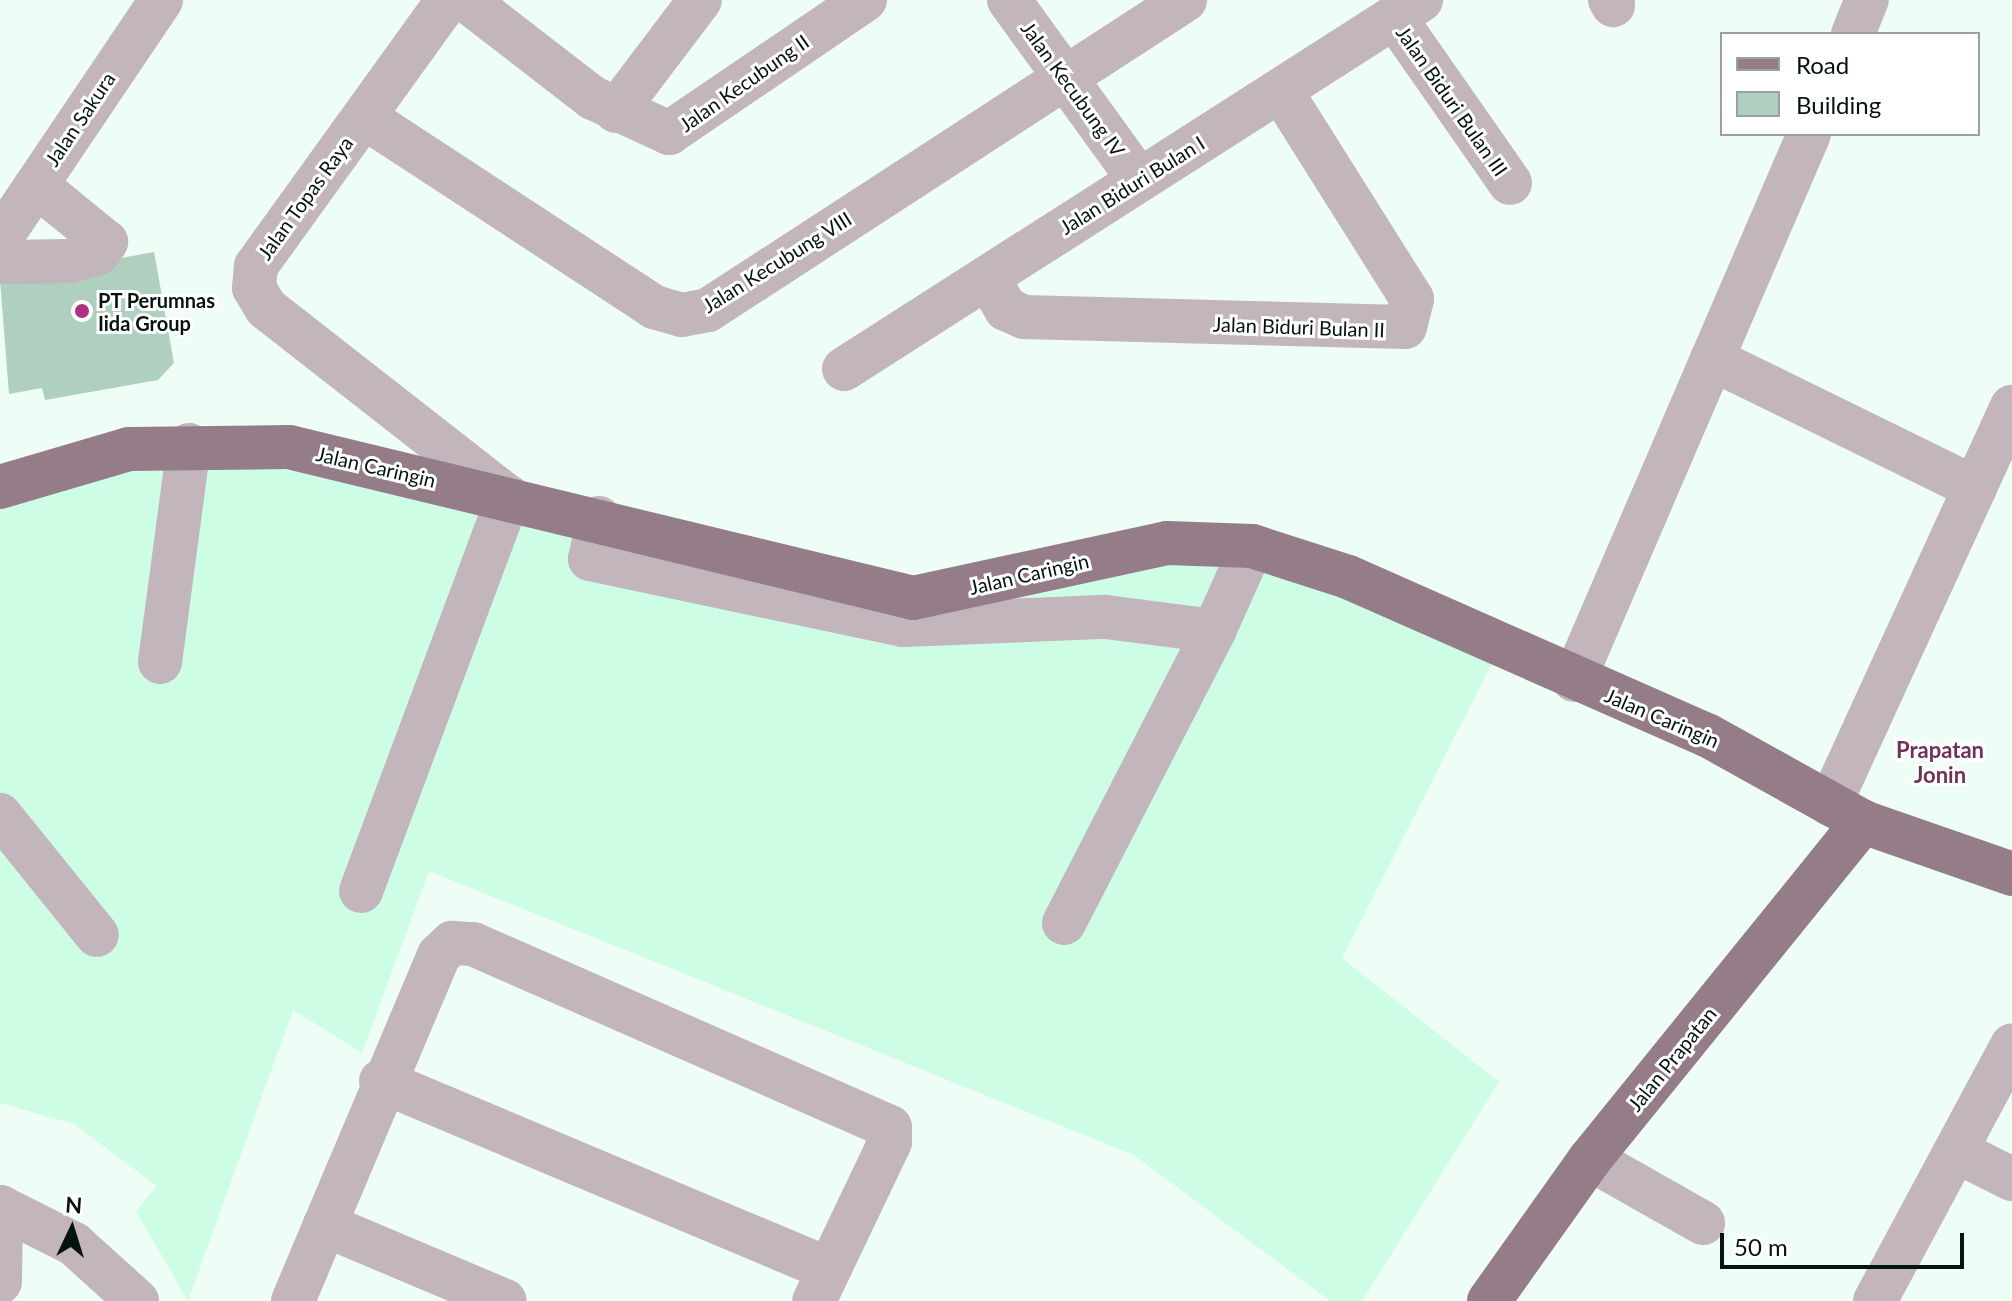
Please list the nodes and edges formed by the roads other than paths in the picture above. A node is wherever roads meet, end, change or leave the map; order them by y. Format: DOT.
graph roads {
  1 [pos="161,0"];
  2 [pos="448,0"];
  3 [pos="466,0"];
  4 [pos="700,0"];
  5 [pos="865,0"];
  6 [pos="1009,0"];
  7 [pos="1185,0"];
  8 [pos="1867,0"];
  9 [pos="1408,9"];
  10 [pos="1854,32"];
  11 [pos="1063,77"];
  12 [pos="1283,94"];
  13 [pos="616,111"];
  14 [pos="364,117"];
  15 [pos="1808,136"];
  16 [pos="1137,177"];
  17 [pos="1510,183"];
  18 [pos="36,185"];
  19 [pos="0,239"];
  20 [pos="0,262"];
  21 [pos="988,278"];
  22 [pos="1712,359"];
  23 [pos="844,369"];
  24 [pos="2012,407"];
  25 [pos="189,445"];
  26 [pos="0,487"];
  27 [pos="1975,488"];
  28 [pos="508,497"];
  29 [pos="599,518"];
  30 [pos="1252,546"];
  31 [pos="1214,631"];
  32 [pos="160,662"];
  33 [pos="1574,680"];
  34 [pos="1846,813"];
  35 [pos="0,815"];
  36 [pos="2012,874"];
  37 [pos="361,891"];
  38 [pos="1064,923"];
  39 [pos="97,935"];
  40 [pos="2012,1045"];
  41 [pos="381,1081"];
  42 [pos="1956,1151"];
  43 [pos="1590,1159"];
  44 [pos="2012,1179"];
  45 [pos="0,1207"];
  46 [pos="1703,1223"];
  47 [pos="325,1225"];
  48 [pos="0,1282"];
  49 [pos="821,1285"];
  50 [pos="137,1301"];
  51 [pos="293,1301"];
  52 [pos="505,1301"];
  53 [pos="1489,1301"];
  54 [pos="1875,1301"];
  1 -- 18 [label="street, Jalan Sakura"];
  2 -- 14 [label="street, Jalan Topas Raya"];
  3 -- 13 [label="street"];
  4 -- 13 [label="street"];
  5 -- 13 [label="street, Jalan Kecubung II"];
  6 -- 11 [label="street, Jalan Kecubung IV"];
  7 -- 11 [label="street, Jalan Kecubung VIII"];
  8 -- 10 [label="street"];
  9 -- 12 [label="street, Jalan Biduri Bulan I"];
  9 -- 17 [label="street, Jalan Biduri Bulan III"];
  11 -- 14 [label="street, Jalan Kecubung VIII"];
  11 -- 16 [label="street, Jalan Kecubung IV"];
  12 -- 16 [label="street, Jalan Biduri Bulan I"];
  12 -- 21 [label="street, Jalan Biduri Bulan II"];
  14 -- 28 [label="street, Jalan Topas Raya"];
  15 -- 22 [label="street"];
  16 -- 21 [label="street, Jalan Biduri Bulan I"];
  18 -- 19 [label="street, Jalan Sakura"];
  18 -- 20 [label="street"];
  21 -- 23 [label="street, Jalan Biduri Bulan I"];
  22 -- 27 [label="street"];
  22 -- 33 [label="street"];
  24 -- 27 [label="street"];
  25 -- 26 [label="main road, Jalan Caringin"];
  25 -- 28 [label="main road, Jalan Caringin"];
  25 -- 32 [label="street"];
  27 -- 34 [label="street"];
  28 -- 29 [label="main road, Jalan Caringin"];
  28 -- 37 [label="street"];
  29 -- 30 [label="main road, Jalan Caringin"];
  29 -- 31 [label="street"];
  30 -- 31 [label="street"];
  30 -- 33 [label="main road, Jalan Caringin"];
  31 -- 38 [label="street"];
  33 -- 34 [label="main road, Jalan Caringin"];
  34 -- 36 [label="main road, Jalan Caringin"];
  34 -- 43 [label="main road, Jalan Prapatan"];
  35 -- 39 [label="street"];
  40 -- 42 [label="street"];
  41 -- 47 [label="street"];
  41 -- 49 [label="street"];
  41 -- 49 [label="street"];
  42 -- 44 [label="street"];
  42 -- 54 [label="street"];
  43 -- 46 [label="street"];
  43 -- 53 [label="main road, Jalan Prapatan"];
  45 -- 48 [label="street"];
  45 -- 50 [label="street"];
  47 -- 51 [label="street"];
  47 -- 52 [label="street"];
}
